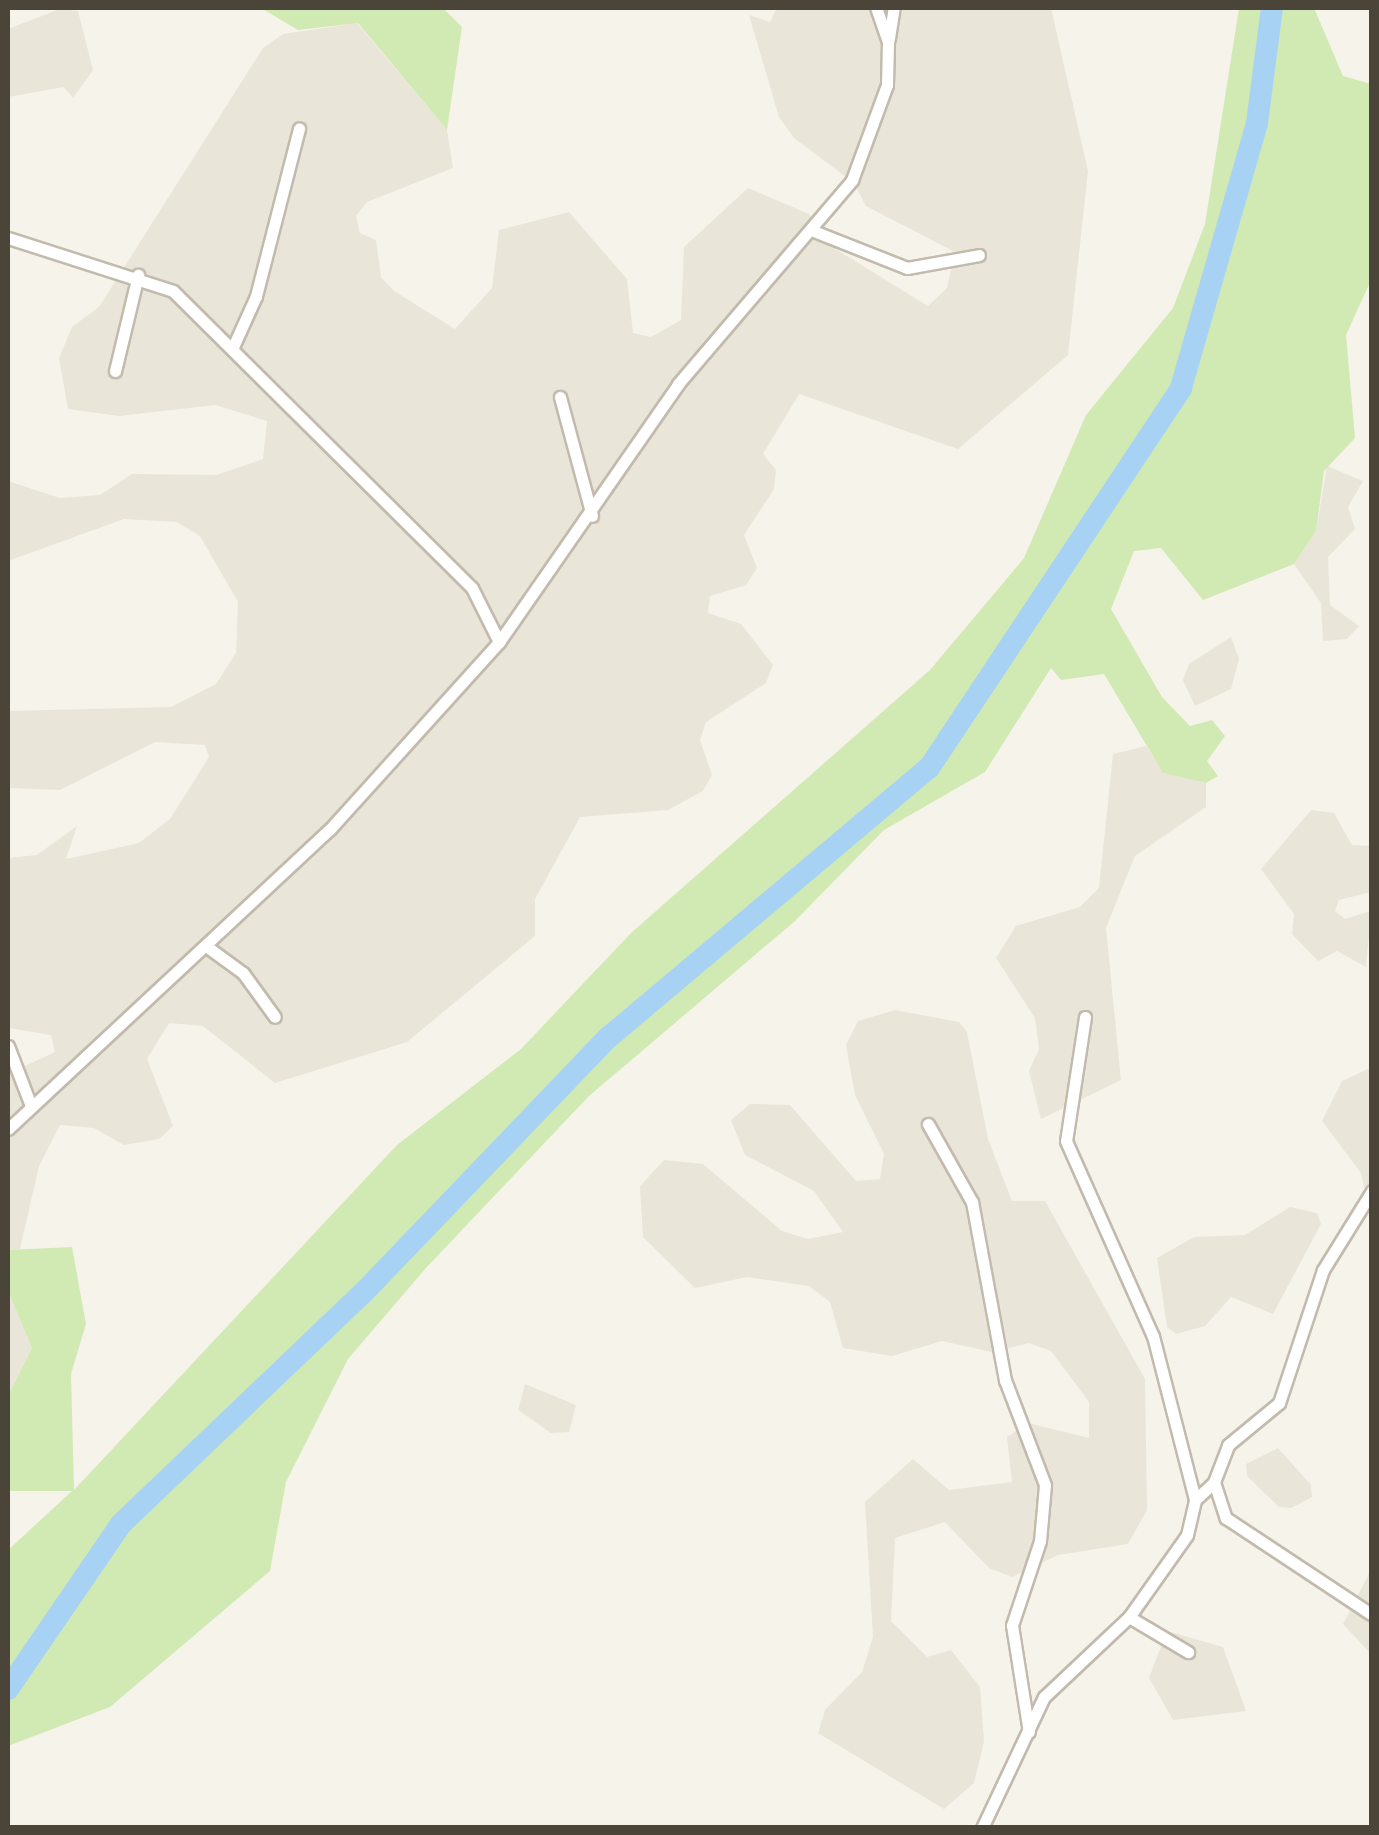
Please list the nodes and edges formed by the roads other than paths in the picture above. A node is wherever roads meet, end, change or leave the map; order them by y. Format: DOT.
graph roads {
  1 [pos="876,8"];
  2 [pos="894,8"];
  3 [pos="888,42"];
  4 [pos="299,128"];
  5 [pos="811,230"];
  6 [pos="8,238"];
  7 [pos="978,255"];
  8 [pos="138,275"];
  9 [pos="234,347"];
  10 [pos="115,371"];
  11 [pos="560,397"];
  12 [pos="592,516"];
  13 [pos="500,642"];
  14 [pos="206,946"];
  15 [pos="274,1017"];
  16 [pos="1085,1017"];
  17 [pos="8,1046"];
  18 [pos="31,1106"];
  19 [pos="928,1124"];
  20 [pos="8,1129"];
  21 [pos="1372,1191"];
  22 [pos="1214,1482"];
  23 [pos="1195,1500"];
  24 [pos="1371,1614"];
  25 [pos="1130,1617"];
  26 [pos="1188,1652"];
  27 [pos="1028,1732"];
  28 [pos="982,1828"];
  1 -- 3 [label="street"];
  2 -- 3 [label="street"];
  3 -- 5 [label="street"];
  4 -- 9 [label="street"];
  5 -- 7 [label="street"];
  5 -- 12 [label="street"];
  6 -- 8 [label="street"];
  8 -- 9 [label="street"];
  8 -- 10 [label="street"];
  9 -- 13 [label="street"];
  11 -- 12 [label="street"];
  12 -- 13 [label="street"];
  13 -- 14 [label="street"];
  14 -- 15 [label="street"];
  14 -- 18 [label="street"];
  16 -- 23 [label="street"];
  17 -- 18 [label="street"];
  18 -- 20 [label="street"];
  19 -- 27 [label="street"];
  21 -- 22 [label="street"];
  22 -- 23 [label="street"];
  22 -- 24 [label="street"];
  23 -- 25 [label="street"];
  25 -- 26 [label="street"];
  25 -- 27 [label="street"];
  27 -- 28 [label="street"];
}
